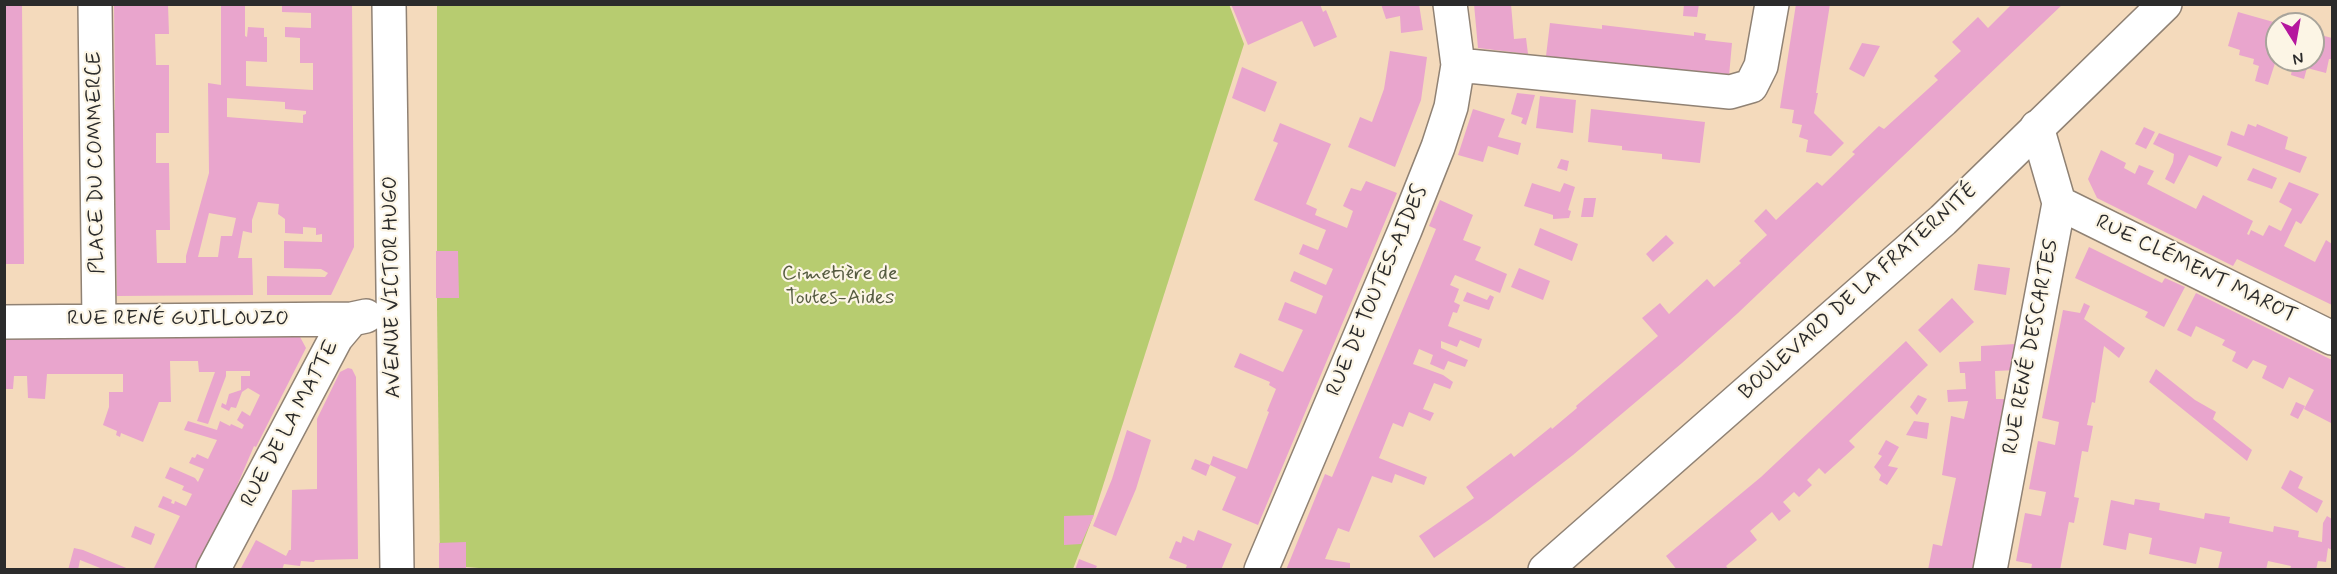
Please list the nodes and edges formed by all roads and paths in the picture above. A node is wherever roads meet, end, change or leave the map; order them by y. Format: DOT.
graph roads {
  1 [pos="95,4"];
  2 [pos="389,4"];
  3 [pos="1450,4"];
  4 [pos="1772,4"];
  5 [pos="2165,4"];
  6 [pos="1458,65"];
  7 [pos="2037,127"];
  8 [pos="2059,203"];
  9 [pos="394,313"];
  10 [pos="352,319"];
  11 [pos="99,321"];
  12 [pos="4,322"];
  13 [pos="2332,338"];
  14 [pos="213,570"];
  15 [pos="397,570"];
  16 [pos="1261,570"];
  17 [pos="1545,570"];
  18 [pos="1990,570"];
  1 -- 11 [label="street, PLACE DU COMMERCE"];
  2 -- 9 [label="street, AVENUE VICTOR HUGO"];
  3 -- 6 [label="street, RUE DE TOUTES-AIDES"];
  4 -- 6 [label="street"];
  5 -- 7 [label="street, BOULEVARD DE LA FRATERNITÉ"];
  6 -- 16 [label="street, RUE DE TOUTES-AIDES"];
  7 -- 8 [label="street, RUE RENÉ DESCARTES"];
  7 -- 17 [label="street, BOULEVARD DE LA FRATERNITÉ"];
  8 -- 13 [label="street, RUE CLÉMENT MAROT"];
  8 -- 18 [label="street, RUE RENÉ DESCARTES"];
  9 -- 10 [label="street, RUE DE LA MATTE"];
  9 -- 15 [label="street, AVENUE VICTOR HUGO"];
  10 -- 11 [label="street, RUE RENÉ GUILLOUZO"];
  10 -- 14 [label="street, RUE DE LA MATTE"];
  11 -- 12 [label="street, RUE RENÉ GUILLOUZO"];
}
